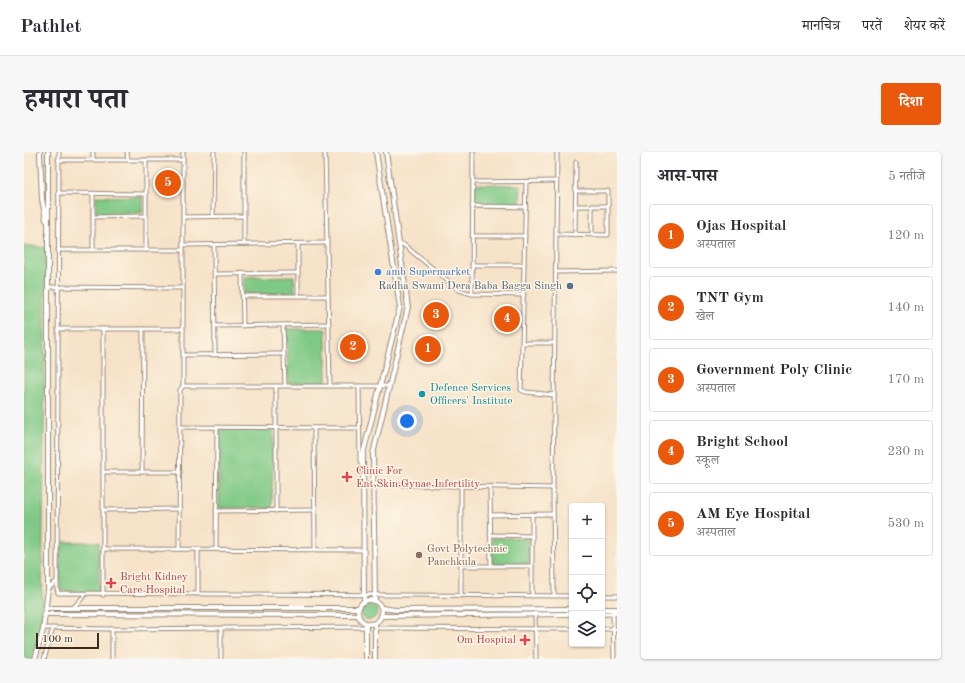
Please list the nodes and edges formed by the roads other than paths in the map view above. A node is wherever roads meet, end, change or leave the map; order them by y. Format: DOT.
graph roads {
  1 [pos="40,152"];
  2 [pos="48,152"];
  3 [pos="58,152"];
  4 [pos="93,152"];
  5 [pos="127,152"];
  6 [pos="183,152"];
  7 [pos="214,152"];
  8 [pos="244,152"];
  9 [pos="325,152"];
  10 [pos="376,152"];
  11 [pos="386,152"];
  12 [pos="473,152"];
  13 [pos="557,152"];
  14 [pos="58,160"];
  15 [pos="93,160"];
  16 [pos="128,160"];
  17 [pos="146,160"];
  18 [pos="183,160"];
  19 [pos="576,162"];
  20 [pos="473,182"];
  21 [pos="526,182"];
  22 [pos="557,182"];
  23 [pos="576,191"];
  24 [pos="58,193"];
  25 [pos="93,193"];
  26 [pos="146,194"];
  27 [pos="472,206"];
  28 [pos="576,206"];
  29 [pos="592,206"];
  30 [pos="608,206"];
  31 [pos="526,207"];
  32 [pos="146,216"];
  33 [pos="213,216"];
  34 [pos="244,216"];
  35 [pos="93,217"];
  36 [pos="183,217"];
  37 [pos="48,224"];
  38 [pos="556,234"];
  39 [pos="575,235"];
  40 [pos="592,235"];
  41 [pos="472,236"];
  42 [pos="525,236"];
  43 [pos="399,243"];
  44 [pos="244,244"];
  45 [pos="298,244"];
  46 [pos="327,244"];
  47 [pos="183,245"];
  48 [pos="214,245"];
  49 [pos="58,250"];
  50 [pos="93,250"];
  51 [pos="146,250"];
  52 [pos="183,250"];
  53 [pos="472,265"];
  54 [pos="524,266"];
  55 [pos="617,271"];
  56 [pos="556,272"];
  57 [pos="298,273"];
  58 [pos="214,274"];
  59 [pos="242,274"];
  60 [pos="49,287"];
  61 [pos="58,287"];
  62 [pos="183,288"];
  63 [pos="472,294"];
  64 [pos="524,295"];
  65 [pos="243,296"];
  66 [pos="298,296"];
  67 [pos="328,296"];
  68 [pos="329,324"];
  69 [pos="283,325"];
  70 [pos="215,326"];
  71 [pos="243,326"];
  72 [pos="58,329"];
  73 [pos="103,329"];
  74 [pos="142,329"];
  75 [pos="183,329"];
  76 [pos="523,343"];
  77 [pos="555,343"];
  78 [pos="215,354"];
  79 [pos="284,354"];
  80 [pos="183,355"];
  81 [pos="183,386"];
  82 [pos="276,386"];
  83 [pos="285,386"];
  84 [pos="330,386"];
  85 [pos="359,386"];
  86 [pos="390,386"];
  87 [pos="380,387"];
  88 [pos="554,395"];
  89 [pos="180,427"];
  90 [pos="217,427"];
  91 [pos="276,428"];
  92 [pos="314,428"];
  93 [pos="360,428"];
  94 [pos="363,469"];
  95 [pos="103,472"];
  96 [pos="142,472"];
  97 [pos="180,472"];
  98 [pos="374,483"];
  99 [pos="363,484"];
  100 [pos="461,486"];
  101 [pos="490,486"];
  102 [pos="553,488"];
  103 [pos="180,509"];
  104 [pos="103,510"];
  105 [pos="314,510"];
  106 [pos="216,511"];
  107 [pos="276,511"];
  108 [pos="532,514"];
  109 [pos="553,514"];
  110 [pos="490,515"];
  111 [pos="490,535"];
  112 [pos="532,536"];
  113 [pos="103,549"];
  114 [pos="179,549"];
  115 [pos="198,549"];
  116 [pos="216,549"];
  117 [pos="315,549"];
  118 [pos="364,550"];
  119 [pos="461,566"];
  120 [pos="491,566"];
  121 [pos="532,566"];
  122 [pos="57,580"];
  123 [pos="48,588"];
  124 [pos="198,594"];
  125 [pos="85,595"];
  126 [pos="103,595"];
  127 [pos="364,595"];
  128 [pos="374,595"];
  129 [pos="460,596"];
  130 [pos="532,596"];
  131 [pos="554,596"];
  132 [pos="569,596"];
  133 [pos="605,596"];
  134 [pos="617,596"];
  135 [pos="364,601"];
  136 [pos="375,601"];
  137 [pos="46,608"];
  138 [pos="73,608"];
  139 [pos="358,608"];
  140 [pos="381,608"];
  141 [pos="569,609"];
  142 [pos="605,609"];
  143 [pos="535,610"];
  144 [pos="615,611"];
  145 [pos="605,613"];
  146 [pos="46,614"];
  147 [pos="569,614"];
  148 [pos="358,615"];
  149 [pos="535,615"];
  150 [pos="381,616"];
  151 [pos="375,622"];
  152 [pos="366,625"];
  153 [pos="43,628"];
  154 [pos="52,628"];
  155 [pos="221,628"];
  156 [pos="374,628"];
  157 [pos="615,628"];
  158 [pos="112,629"];
  159 [pos="535,629"];
  160 [pos="569,629"];
  161 [pos="605,629"];
  162 [pos="35,659"];
  163 [pos="44,659"];
  164 [pos="112,659"];
  165 [pos="221,659"];
  166 [pos="366,659"];
  167 [pos="374,659"];
  168 [pos="536,659"];
  169 [pos="614,659"];
  1 -- 37 [label="street"];
  2 -- 37 [label="street"];
  3 -- 14 [label="street"];
  4 -- 15 [label="street"];
  5 -- 16 [label="street"];
  6 -- 18 [label="street"];
  7 -- 33 [label="street"];
  8 -- 34 [label="street"];
  9 -- 46 [label="street"];
  10 -- 87 [label="street"];
  11 -- 43 [label="street"];
  12 -- 20 [label="street"];
  13 -- 22 [label="street"];
  14 -- 15 [label="street"];
  14 -- 24 [label="street"];
  15 -- 16 [label="street"];
  16 -- 17 [label="street"];
  17 -- 18 [label="street"];
  17 -- 26 [label="street"];
  18 -- 36 [label="street"];
  19 -- 23 [label="street"];
  20 -- 21 [label="street"];
  20 -- 27 [label="street"];
  21 -- 22 [label="street"];
  21 -- 31 [label="street"];
  22 -- 38 [label="street"];
  23 -- 28 [label="street"];
  23 -- 30 [label="street"];
  24 -- 25 [label="street"];
  24 -- 49 [label="street"];
  25 -- 26 [label="street"];
  25 -- 35 [label="street"];
  26 -- 32 [label="street"];
  27 -- 31 [label="street"];
  27 -- 41 [label="street"];
  28 -- 29 [label="street"];
  28 -- 39 [label="street"];
  29 -- 30 [label="street"];
  29 -- 40 [label="street"];
  30 -- 40 [label="street"];
  31 -- 42 [label="street"];
  32 -- 35 [label="street"];
  32 -- 51 [label="street"];
  33 -- 34 [label="street"];
  33 -- 36 [label="street"];
  34 -- 44 [label="street"];
  35 -- 50 [label="street"];
  36 -- 47 [label="street"];
  37 -- 60 [label="street"];
  38 -- 39 [label="street"];
  38 -- 56 [label="street"];
  39 -- 40 [label="street"];
  41 -- 42 [label="street"];
  41 -- 53 [label="street"];
  42 -- 54 [label="street"];
  43 -- 63 [label="street"];
  43 -- 86 [label="street"];
  44 -- 45 [label="street"];
  44 -- 48 [label="street"];
  45 -- 46 [label="street"];
  45 -- 57 [label="street"];
  46 -- 67 [label="street"];
  47 -- 48 [label="street"];
  47 -- 52 [label="street"];
  48 -- 58 [label="street"];
  49 -- 50 [label="street"];
  49 -- 61 [label="street"];
  50 -- 51 [label="street"];
  51 -- 52 [label="street"];
  52 -- 62 [label="street"];
  53 -- 54 [label="street"];
  53 -- 63 [label="street"];
  54 -- 64 [label="street"];
  55 -- 56 [label="street"];
  56 -- 77 [label="street"];
  57 -- 59 [label="street"];
  57 -- 66 [label="street"];
  58 -- 59 [label="street"];
  58 -- 70 [label="street"];
  59 -- 65 [label="street"];
  60 -- 61 [label="street"];
  60 -- 123 [label="street"];
  61 -- 62 [label="street"];
  61 -- 72 [label="street"];
  62 -- 75 [label="street"];
  63 -- 64 [label="street"];
  64 -- 76 [label="street"];
  65 -- 66 [label="street"];
  65 -- 71 [label="street"];
  66 -- 67 [label="street"];
  67 -- 68 [label="street"];
  68 -- 69 [label="street"];
  68 -- 84 [label="street"];
  69 -- 71 [label="street"];
  69 -- 79 [label="street"];
  70 -- 71 [label="street"];
  70 -- 78 [label="street"];
  72 -- 73 [label="street"];
  72 -- 122 [label="street"];
  73 -- 74 [label="street"];
  73 -- 95 [label="street"];
  74 -- 75 [label="street"];
  74 -- 96 [label="street"];
  75 -- 80 [label="street"];
  76 -- 77 [label="street"];
  76 -- 88 [label="street"];
  77 -- 88 [label="street"];
  78 -- 79 [label="street"];
  78 -- 80 [label="street"];
  79 -- 83 [label="street"];
  80 -- 81 [label="street"];
  81 -- 82 [label="street"];
  81 -- 89 [label="street"];
  82 -- 83 [label="street"];
  82 -- 91 [label="street"];
  83 -- 84 [label="street"];
  84 -- 85 [label="street"];
  85 -- 87 [label="street"];
  85 -- 93 [label="street"];
  86 -- 87 [label="street"];
  86 -- 98 [label="street"];
  87 -- 94 [label="street"];
  88 -- 102 [label="street"];
  89 -- 90 [label="street"];
  89 -- 97 [label="street"];
  90 -- 91 [label="street"];
  90 -- 106 [label="street"];
  91 -- 92 [label="street"];
  91 -- 107 [label="street"];
  92 -- 93 [label="street"];
  92 -- 105 [label="street"];
  93 -- 94 [label="street"];
  94 -- 99 [label="street"];
  95 -- 96 [label="street"];
  95 -- 104 [label="street"];
  96 -- 97 [label="street"];
  97 -- 103 [label="street"];
  98 -- 99 [label="street"];
  98 -- 100 [label="street"];
  98 -- 128 [label="street"];
  99 -- 118 [label="street"];
  100 -- 101 [label="street"];
  100 -- 119 [label="street"];
  101 -- 102 [label="street"];
  101 -- 110 [label="street"];
  102 -- 109 [label="street"];
  103 -- 104 [label="street"];
  103 -- 114 [label="street"];
  104 -- 113 [label="street"];
  105 -- 107 [label="street"];
  105 -- 117 [label="street"];
  106 -- 107 [label="street"];
  106 -- 116 [label="street"];
  108 -- 109 [label="street"];
  108 -- 110 [label="street"];
  108 -- 112 [label="street"];
  109 -- 131 [label="street"];
  110 -- 111 [label="street"];
  111 -- 112 [label="street"];
  111 -- 120 [label="street"];
  112 -- 121 [label="street"];
  113 -- 114 [label="street"];
  113 -- 126 [label="street"];
  114 -- 115 [label="street"];
  115 -- 116 [label="street"];
  115 -- 124 [label="street"];
  116 -- 117 [label="street"];
  117 -- 118 [label="street"];
  118 -- 127 [label="street"];
  119 -- 120 [label="street"];
  119 -- 129 [label="street"];
  120 -- 121 [label="street"];
  121 -- 130 [label="street"];
  122 -- 123 [label="street"];
  122 -- 125 [label="street"];
  123 -- 137 [label="street"];
  124 -- 126 [label="street"];
  124 -- 127 [label="street"];
  125 -- 126 [label="street"];
  125 -- 138 [label="street"];
  127 -- 128 [label="street"];
  127 -- 135 [label="street"];
  128 -- 129 [label="street"];
  128 -- 136 [label="street"];
  129 -- 130 [label="street"];
  130 -- 131 [label="street"];
  131 -- 132 [label="street"];
  133 -- 134 [label="street"];
  135 -- 136 [label="street"];
  135 -- 139 [label="street"];
  136 -- 140 [label="street"];
  137 -- 138 [label="street"];
  137 -- 146 [label="street"];
  138 -- 139 [label="street"];
  139 -- 148 [label="street"];
  140 -- 143 [label="street"];
  140 -- 150 [label="street"];
  141 -- 143 [label="street"];
  142 -- 144 [label="street"];
  143 -- 149 [label="street"];
  144 -- 145 [label="street"];
  144 -- 157 [label="street"];
  146 -- 148 [label="street"];
  146 -- 153 [label="street"];
  147 -- 149 [label="street"];
  148 -- 152 [label="street"];
  149 -- 150 [label="street"];
  149 -- 159 [label="street"];
  150 -- 151 [label="street"];
  151 -- 152 [label="street"];
  151 -- 156 [label="street"];
  152 -- 155 [label="street"];
  152 -- 166 [label="street"];
  153 -- 154 [label="street"];
  153 -- 162 [label="street"];
  154 -- 158 [label="street"];
  154 -- 163 [label="street"];
  155 -- 158 [label="street"];
  155 -- 165 [label="street"];
  156 -- 159 [label="street"];
  156 -- 167 [label="street"];
  157 -- 161 [label="street"];
  157 -- 169 [label="street"];
  158 -- 164 [label="street"];
  159 -- 160 [label="street"];
  159 -- 168 [label="street"];
}
